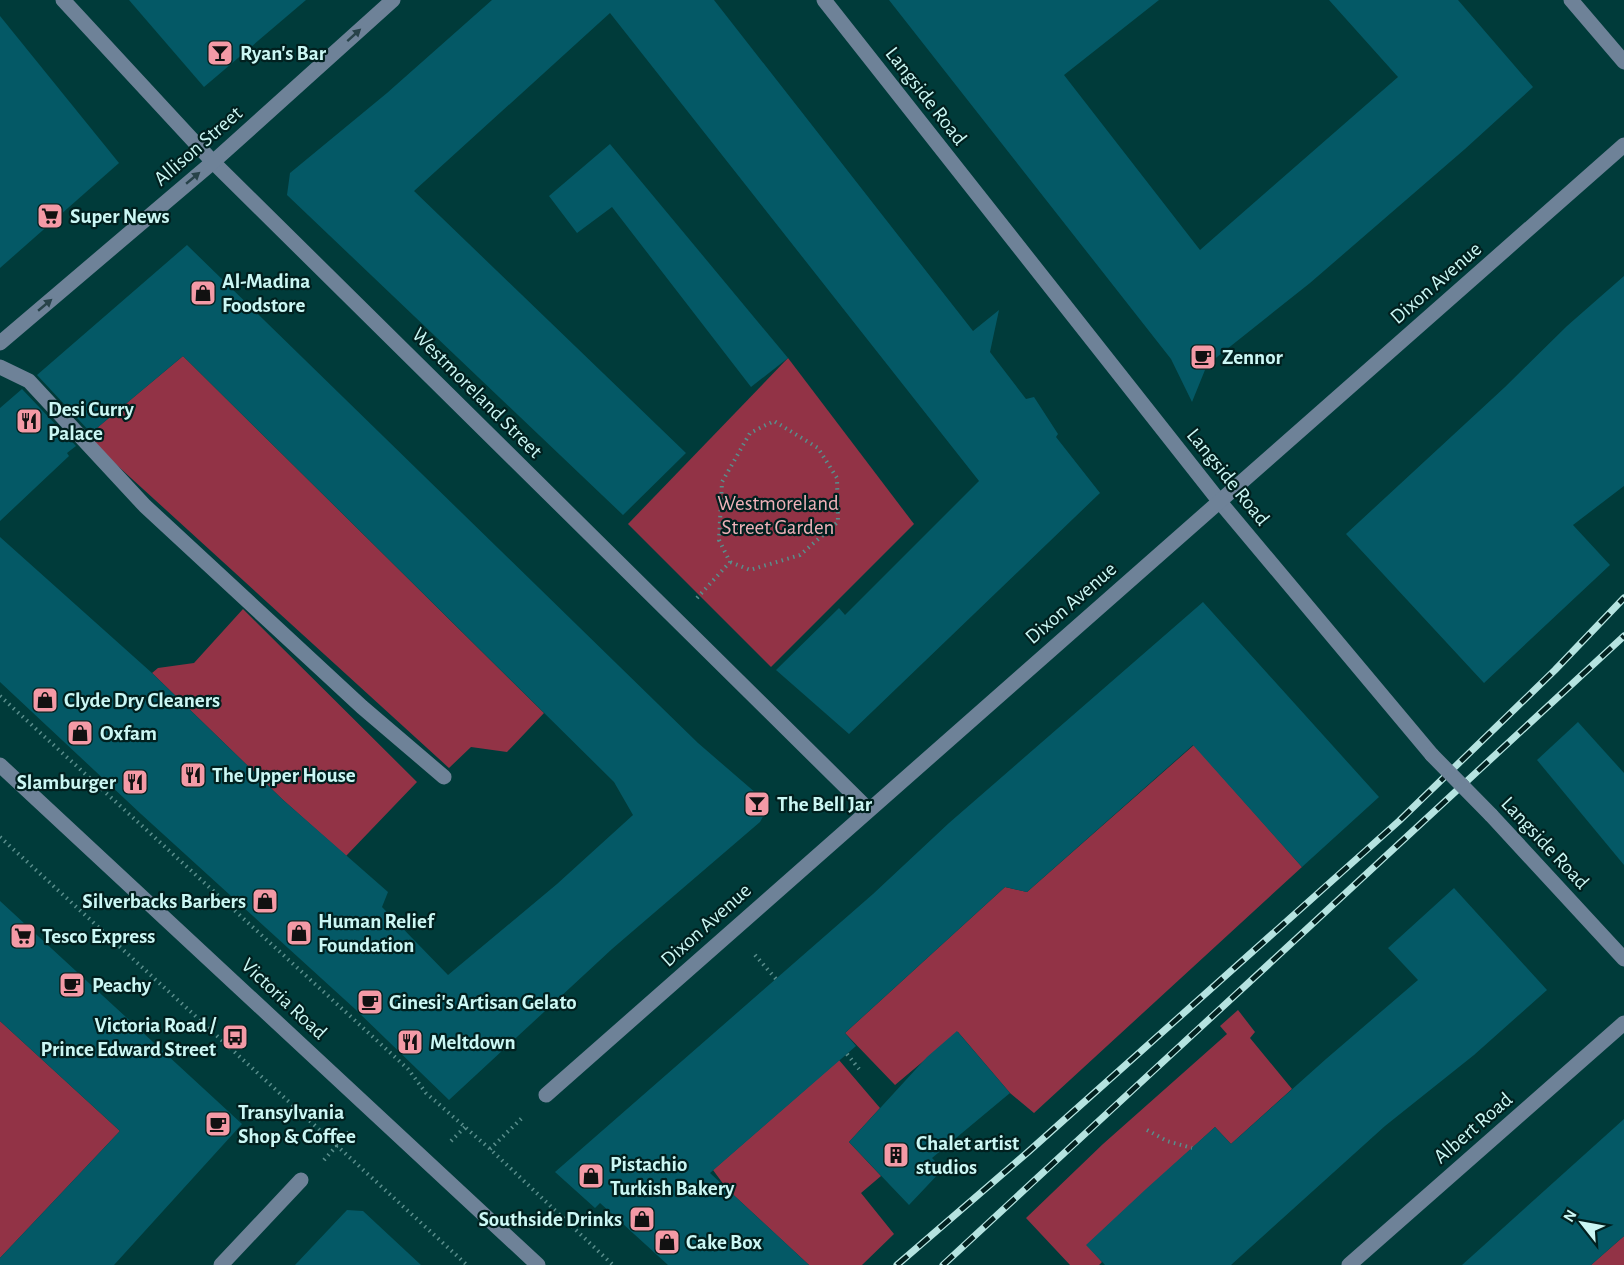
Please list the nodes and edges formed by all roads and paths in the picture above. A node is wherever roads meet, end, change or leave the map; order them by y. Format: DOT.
graph roads {
  1 [pos="63,0"];
  2 [pos="393,0"];
  3 [pos="824,0"];
  4 [pos="1571,0"];
  5 [pos="1624,62"];
  6 [pos="1624,145"];
  7 [pos="213,162"];
  8 [pos="0,343"];
  9 [pos="0,367"];
  10 [pos="1220,502"];
  11 [pos="730,562"];
  12 [pos="677,620"];
  13 [pos="0,696"];
  14 [pos="0,765"];
  15 [pos="444,777"];
  16 [pos="868,809"];
  17 [pos="0,837"];
  18 [pos="1624,959"];
  19 [pos="1624,1023"];
  20 [pos="847,1054"];
  21 [pos="859,1069"];
  22 [pos="546,1095"];
  23 [pos="369,1107"];
  24 [pos="1147,1130"];
  25 [pos="337,1148"];
  26 [pos="1192,1148"];
  27 [pos="490,1149"];
  28 [pos="301,1180"];
  29 [pos="221,1265"];
  30 [pos="467,1265"];
  31 [pos="538,1265"];
  32 [pos="614,1265"];
  33 [pos="1349,1265"];
  1 -- 7 [label="street, Westmoreland Street"];
  7 -- 2 [label="street, Allison Street, one-way"];
  3 -- 10 [label="street, Langside Road"];
  4 -- 5 [label="street"];
  6 -- 10 [label="street, Dixon Avenue"];
  8 -- 7 [label="street, Allison Street, one-way"];
  7 -- 12 [label="street, Westmoreland Street"];
  9 -- 15 [label="street"];
  10 -- 16 [label="street, Dixon Avenue"];
  10 -- 18 [label="street, Langside Road, bridge"];
  11 -- 11 [label="path"];
  11 -- 12 [label="path"];
  12 -- 16 [label="street, Westmoreland Street"];
  13 -- 27 [label="path"];
  14 -- 23 [label="street, Victoria Road"];
  16 -- 22 [label="street, Dixon Avenue"];
  17 -- 25 [label="path"];
  19 -- 33 [label="street, Albert Road"];
  20 -- 21 [label="path"];
  22 -- 27 [label="path"];
  23 -- 25 [label="path"];
  23 -- 31 [label="street, Victoria Road"];
  24 -- 26 [label="path"];
  25 -- 28 [label="path"];
  25 -- 30 [label="path"];
  27 -- 32 [label="path"];
  28 -- 29 [label="street"];
}
